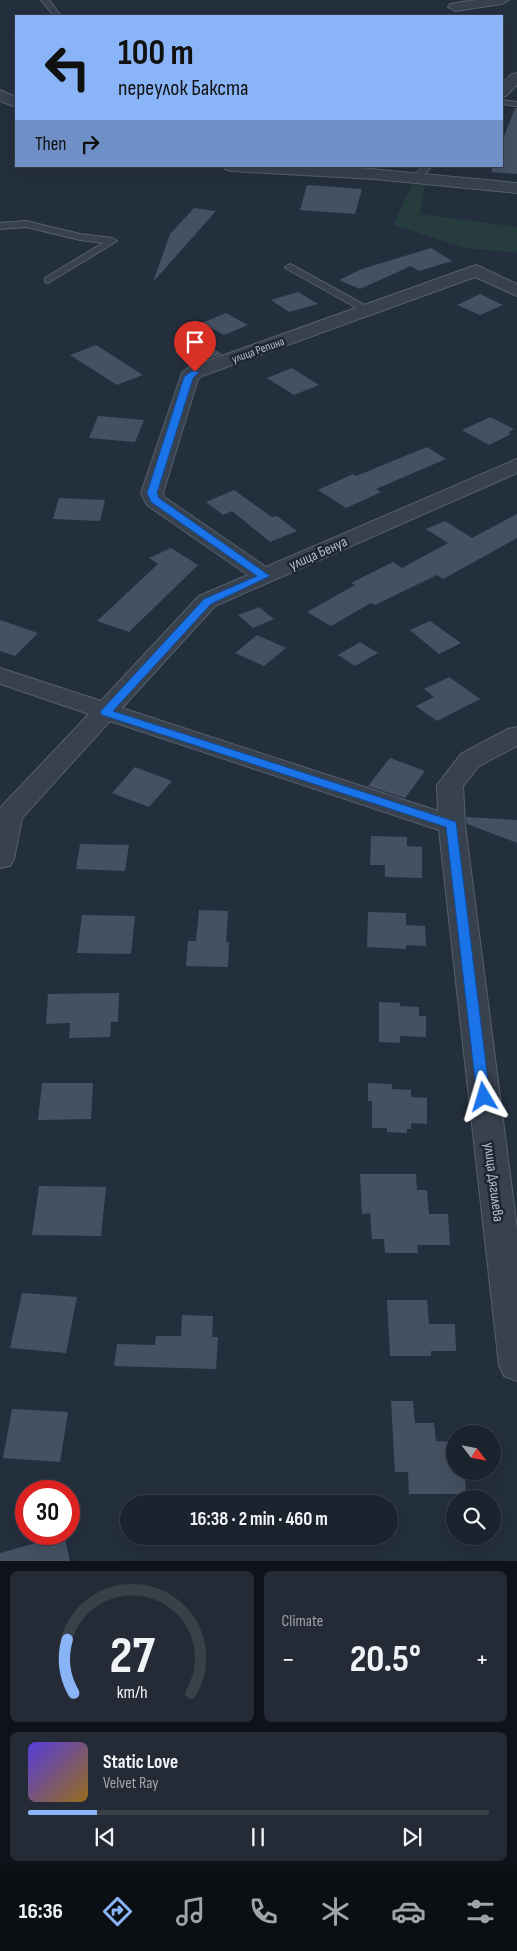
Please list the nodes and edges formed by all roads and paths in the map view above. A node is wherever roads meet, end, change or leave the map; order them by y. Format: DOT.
graph roads {
  1 [pos="45,0"];
  2 [pos="502,0"];
  3 [pos="455,8"];
  4 [pos="57,15"];
  5 [pos="517,77"];
  6 [pos="0,95"];
  7 [pos="503,95"];
  8 [pos="503,97"];
  9 [pos="15,102"];
  10 [pos="517,104"];
  11 [pos="270,167"];
  12 [pos="423,171"];
  13 [pos="517,188"];
  14 [pos="0,226"];
  15 [pos="290,267"];
  16 [pos="48,280"];
  17 [pos="517,290"];
  18 [pos="367,310"];
  19 [pos="517,465"];
  20 [pos="265,576"];
  21 [pos="0,676"];
  22 [pos="106,712"];
  23 [pos="517,735"];
  24 [pos="452,825"];
  25 [pos="0,859"];
  26 [pos="517,1365"];
  1 -- 4 [label="lane"];
  2 -- 3 [label="street"];
  5 -- 7 [label="street"];
  6 -- 9 [label="street"];
  8 -- 10 [label="lane"];
  11 -- 12 [label="street"];
  12 -- 13 [label="street"];
  14 -- 16 [label="lane"];
  15 -- 18 [label="lane"];
  17 -- 18 [label="street, улица Репина"];
  18 -- 20 [label="street, улица Репина"];
  19 -- 20 [label="street, улица Бенуа"];
  20 -- 22 [label="street, улица Бенуа"];
  21 -- 22 [label="street"];
  22 -- 24 [label="street"];
  22 -- 25 [label="street, улица Бенуа"];
  23 -- 24 [label="street, улица Дягилева"];
  24 -- 26 [label="street, улица Дягилева"];
}
